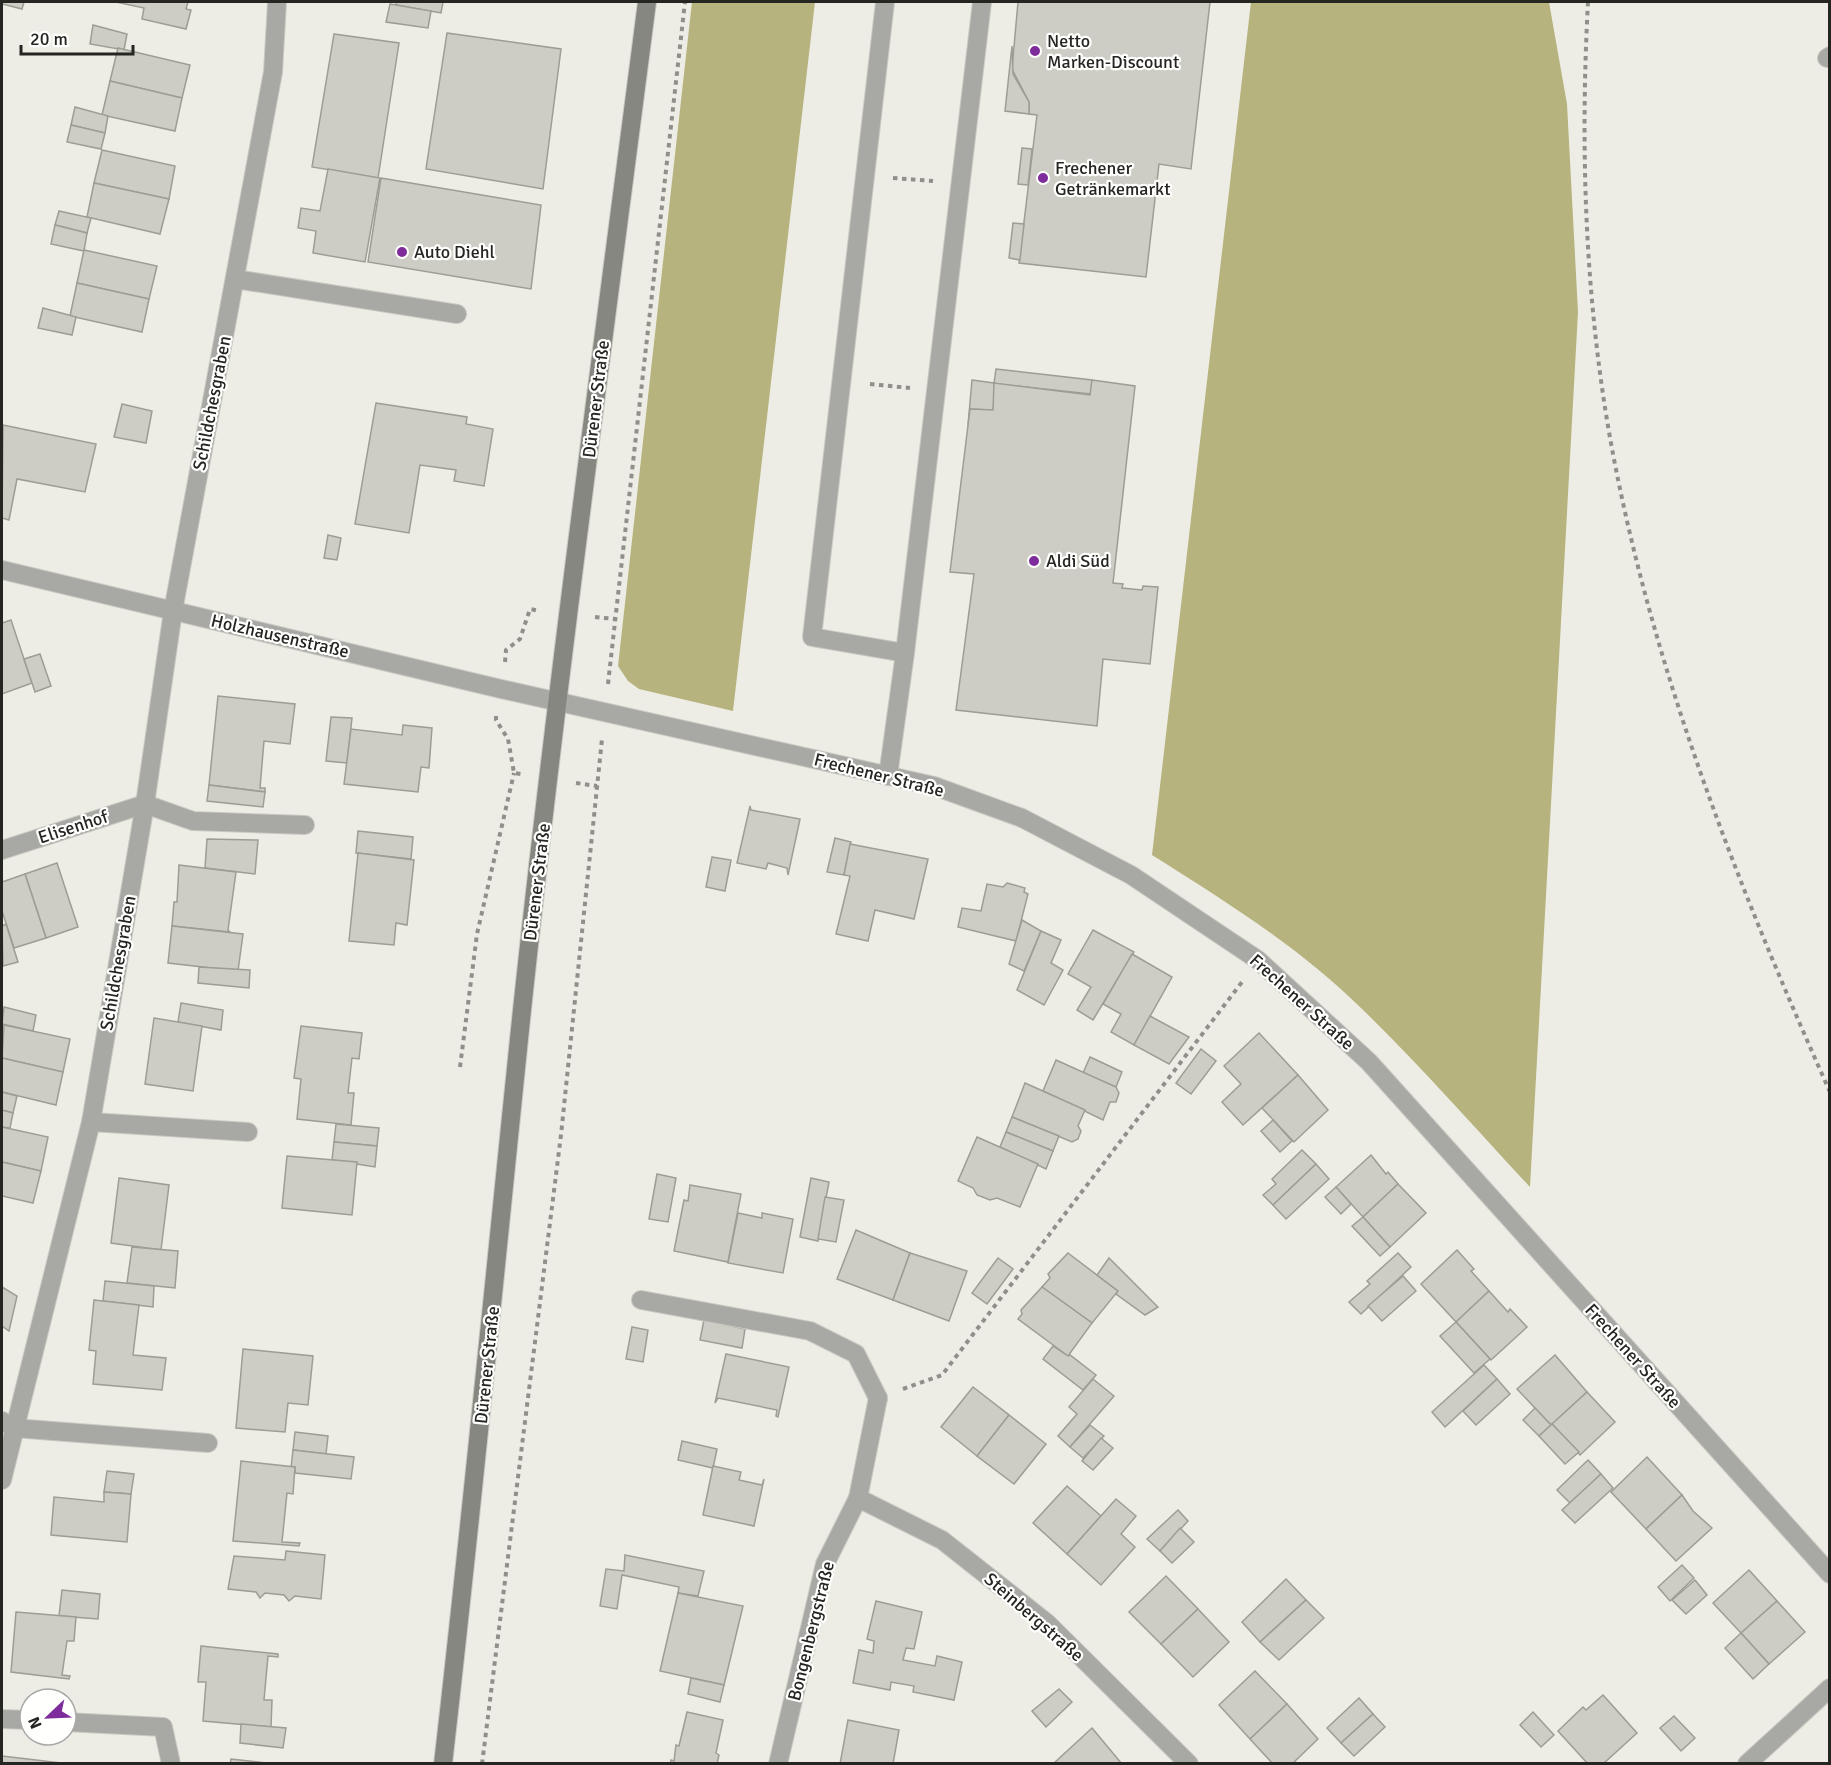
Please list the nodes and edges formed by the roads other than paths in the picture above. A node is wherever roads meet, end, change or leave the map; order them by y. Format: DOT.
graph roads {
  1 [pos="277,2"];
  2 [pos="647,2"];
  3 [pos="885,2"];
  4 [pos="982,2"];
  5 [pos="235,279"];
  6 [pos="458,314"];
  7 [pos="2,570"];
  8 [pos="172,611"];
  9 [pos="905,653"];
  10 [pos="558,702"];
  11 [pos="888,776"];
  12 [pos="145,804"];
  13 [pos="305,825"];
  14 [pos="2,850"];
  15 [pos="91,1122"];
  16 [pos="248,1132"];
  17 [pos="641,1300"];
  18 [pos="8,1425"];
  19 [pos="208,1443"];
  20 [pos="2,1480"];
  21 [pos="858,1498"];
  22 [pos="1830,1574"];
  23 [pos="1830,1688"];
  24 [pos="2,1719"];
  25 [pos="18,1720"];
  26 [pos="78,1723"];
  27 [pos="171,1764"];
  28 [pos="443,1764"];
  29 [pos="778,1764"];
  30 [pos="1189,1764"];
  31 [pos="1747,1764"];
  1 -- 5 [label="street, Schildchesgraben"];
  2 -- 10 [label="main road, Dürener Straße"];
  3 -- 9 [label="street"];
  4 -- 9 [label="street"];
  5 -- 6 [label="street"];
  5 -- 8 [label="street, Schildchesgraben"];
  7 -- 8 [label="street, Holzhausenstraße"];
  8 -- 10 [label="street, Holzhausenstraße"];
  8 -- 12 [label="street, Schildchesgraben"];
  9 -- 11 [label="street"];
  10 -- 11 [label="street, Frechener Straße"];
  10 -- 28 [label="main road, Dürener Straße"];
  11 -- 22 [label="street, Frechener Straße"];
  12 -- 13 [label="street"];
  12 -- 14 [label="street, Elisenhof"];
  12 -- 15 [label="street, Schildchesgraben"];
  15 -- 16 [label="street"];
  15 -- 18 [label="street, Schildchesgraben"];
  17 -- 21 [label="street, Bongenbergstraße"];
  18 -- 19 [label="street"];
  18 -- 20 [label="street, Schildchesgraben"];
  21 -- 29 [label="street, Bongenbergstraße"];
  21 -- 30 [label="street, Steinbergstraße"];
  23 -- 31 [label="street"];
  24 -- 25 [label="street"];
  26 -- 27 [label="street"];
}
